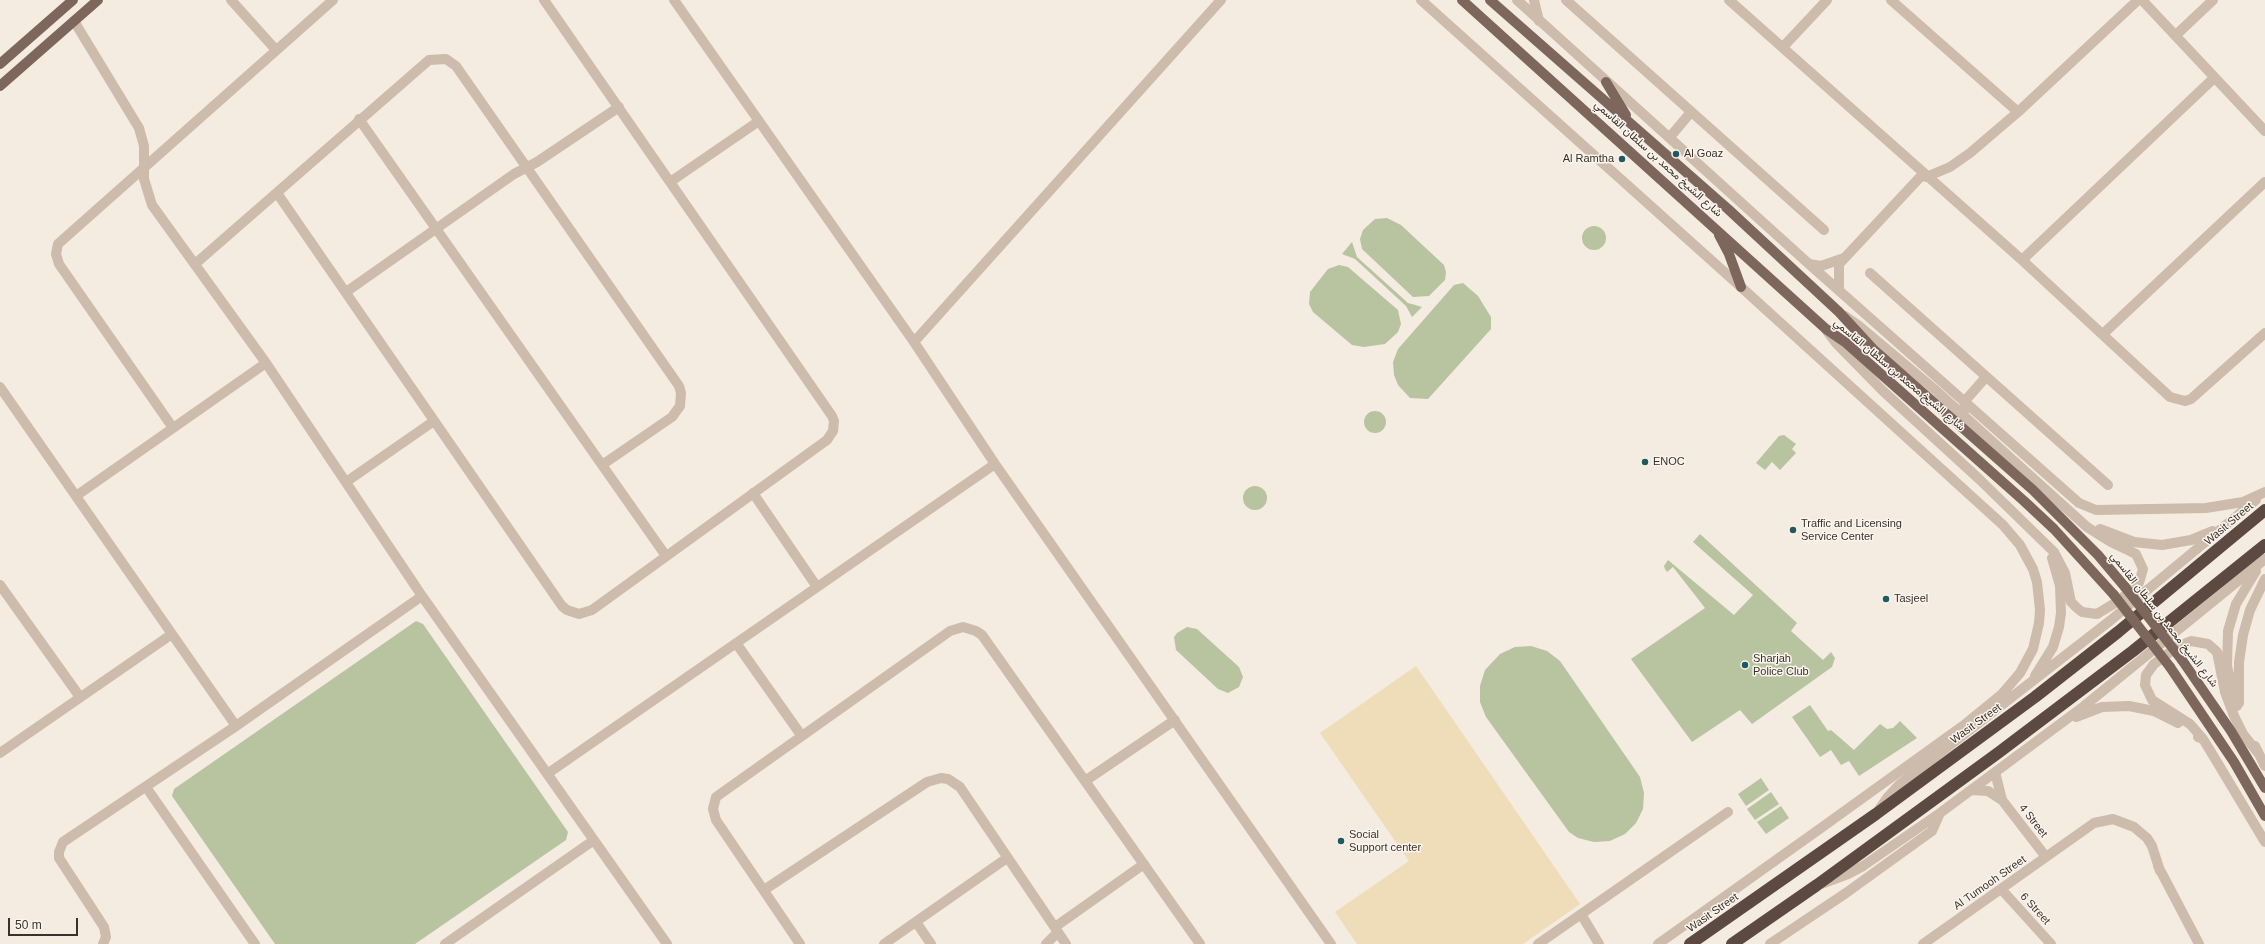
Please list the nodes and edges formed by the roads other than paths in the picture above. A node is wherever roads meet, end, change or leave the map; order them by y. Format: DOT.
graph roads {
  1 [pos="72,0"];
  2 [pos="98,0"];
  3 [pos="231,0"];
  4 [pos="333,0"];
  5 [pos="544,0"];
  6 [pos="674,0"];
  7 [pos="1221,0"];
  8 [pos="1421,0"];
  9 [pos="1462,0"];
  10 [pos="1490,0"];
  11 [pos="1517,0"];
  12 [pos="1534,0"];
  13 [pos="1566,0"];
  14 [pos="1729,0"];
  15 [pos="1827,0"];
  16 [pos="2138,0"];
  17 [pos="2142,0"];
  18 [pos="2213,0"];
  19 [pos="1896,1"];
  20 [pos="74,21"];
  21 [pos="1539,21"];
  22 [pos="2176,36"];
  23 [pos="1783,47"];
  24 [pos="276,50"];
  25 [pos="0,64"];
  26 [pos="2214,78"];
  27 [pos="1606,82"];
  28 [pos="0,86"];
  29 [pos="619,107"];
  30 [pos="1691,112"];
  31 [pos="2018,112"];
  32 [pos="359,120"];
  33 [pos="759,121"];
  34 [pos="1631,123"];
  35 [pos="2265,131"];
  36 [pos="1670,137"];
  37 [pos="144,167"];
  38 [pos="526,167"];
  39 [pos="1924,176"];
  40 [pos="670,182"];
  41 [pos="2265,182"];
  42 [pos="277,192"];
  43 [pos="1712,225"];
  44 [pos="435,228"];
  45 [pos="1824,230"];
  46 [pos="1844,258"];
  47 [pos="2022,260"];
  48 [pos="195,264"];
  49 [pos="1809,264"];
  50 [pos="1870,273"];
  51 [pos="1741,287"];
  52 [pos="1839,290"];
  53 [pos="346,292"];
  54 [pos="1838,312"];
  55 [pos="1826,329"];
  56 [pos="2265,333"];
  57 [pos="2103,334"];
  58 [pos="914,342"];
  59 [pos="266,363"];
  60 [pos="1986,377"];
  61 [pos="0,387"];
  62 [pos="1964,402"];
  63 [pos="434,421"];
  64 [pos="1972,422"];
  65 [pos="173,428"];
  66 [pos="995,464"];
  67 [pos="602,465"];
  68 [pos="346,482"];
  69 [pos="2108,485"];
  70 [pos="2265,492"];
  71 [pos="753,493"];
  72 [pos="76,496"];
  73 [pos="1982,506"];
  74 [pos="2009,507"];
  75 [pos="2070,510"];
  76 [pos="2265,510"];
  77 [pos="2232,520"];
  78 [pos="2045,543"];
  79 [pos="2265,545"];
  80 [pos="666,556"];
  81 [pos="2265,559"];
  82 [pos="2265,580"];
  83 [pos="0,585"];
  84 [pos="817,587"];
  85 [pos="422,596"];
  86 [pos="172,634"];
  87 [pos="736,643"];
  88 [pos="2028,686"];
  89 [pos="80,697"];
  90 [pos="2240,715"];
  91 [pos="1175,720"];
  92 [pos="1976,724"];
  93 [pos="1964,725"];
  94 [pos="236,726"];
  95 [pos="2050,732"];
  96 [pos="802,735"];
  97 [pos="2203,739"];
  98 [pos="0,753"];
  99 [pos="2258,753"];
  100 [pos="2265,766"];
  101 [pos="1995,772"];
  102 [pos="547,774"];
  103 [pos="1085,781"];
  104 [pos="146,787"];
  105 [pos="2265,788"];
  106 [pos="1971,790"];
  107 [pos="2002,800"];
  108 [pos="1728,812"];
  109 [pos="1940,813"];
  110 [pos="1876,814"];
  111 [pos="2265,816"];
  112 [pos="594,840"];
  113 [pos="2265,842"];
  114 [pos="2046,857"];
  115 [pos="1008,858"];
  116 [pos="1144,864"];
  117 [pos="1817,885"];
  118 [pos="764,890"];
  119 [pos="2002,890"];
  120 [pos="1581,914"];
  121 [pos="916,922"];
  122 [pos="1056,929"];
  123 [pos="103,944"];
  124 [pos="255,944"];
  125 [pos="444,944"];
  126 [pos="667,944"];
  127 [pos="800,944"];
  128 [pos="884,944"];
  129 [pos="931,944"];
  130 [pos="1046,944"];
  131 [pos="1066,944"];
  132 [pos="1200,944"];
  133 [pos="1331,944"];
  134 [pos="1538,944"];
  135 [pos="1600,944"];
  136 [pos="1658,944"];
  137 [pos="1690,944"];
  138 [pos="1732,944"];
  139 [pos="1770,944"];
  140 [pos="1923,944"];
  141 [pos="2051,944"];
  142 [pos="2199,944"];
  1 -- 25 [label="main road"];
  2 -- 20 [label="main road"];
  3 -- 24 [label="street"];
  4 -- 24 [label="street"];
  5 -- 29 [label="street"];
  6 -- 33 [label="street"];
  7 -- 58 [label="street"];
  8 -- 51 [label="street"];
  9 -- 43 [label="main road, شارع الشيخ محمد بن سلطان القاسمي"];
  10 -- 34 [label="main road, شارع الشيخ محمد بن سلطان القاسمي"];
  11 -- 21 [label="street"];
  12 -- 21 [label="street"];
  13 -- 30 [label="street"];
  14 -- 23 [label="street"];
  15 -- 23 [label="street"];
  16 -- 31 [label="street"];
  17 -- 22 [label="street"];
  18 -- 22 [label="street"];
  19 -- 31 [label="street"];
  20 -- 28 [label="main road"];
  20 -- 37 [label="street"];
  21 -- 27 [label="street"];
  22 -- 26 [label="street"];
  23 -- 39 [label="street"];
  24 -- 37 [label="street"];
  26 -- 35 [label="street"];
  26 -- 47 [label="street"];
  27 -- 34 [label="main road"];
  27 -- 36 [label="street"];
  29 -- 38 [label="street"];
  29 -- 40 [label="street"];
  30 -- 36 [label="street"];
  30 -- 45 [label="street"];
  31 -- 39 [label="street"];
  32 -- 38 [label="street"];
  32 -- 42 [label="street"];
  32 -- 44 [label="street"];
  33 -- 40 [label="street"];
  33 -- 58 [label="street"];
  34 -- 54 [label="main road, شارع الشيخ محمد بن سلطان القاسمي"];
  36 -- 49 [label="street"];
  37 -- 48 [label="street"];
  37 -- 65 [label="street"];
  38 -- 44 [label="street"];
  38 -- 67 [label="street"];
  39 -- 46 [label="street"];
  39 -- 47 [label="street"];
  40 -- 71 [label="street"];
  41 -- 57 [label="street"];
  42 -- 48 [label="street"];
  42 -- 53 [label="street"];
  43 -- 51 [label="main road"];
  43 -- 55 [label="main road, شارع الشيخ محمد بن سلطان القاسمي"];
  44 -- 53 [label="street"];
  44 -- 67 [label="street"];
  46 -- 49 [label="street"];
  46 -- 52 [label="street"];
  47 -- 57 [label="street"];
  48 -- 59 [label="street"];
  49 -- 52 [label="street"];
  50 -- 60 [label="street"];
  51 -- 73 [label="street"];
  52 -- 62 [label="street"];
  53 -- 63 [label="street"];
  54 -- 64 [label="street"];
  54 -- 105 [label="main road, شارع الشيخ محمد بن سلطان القاسمي, bridge"];
  55 -- 74 [label="street"];
  55 -- 111 [label="main road, شارع الشيخ محمد بن سلطان القاسمي, bridge"];
  56 -- 57 [label="street"];
  58 -- 66 [label="street"];
  59 -- 65 [label="street"];
  59 -- 68 [label="street"];
  60 -- 62 [label="street"];
  60 -- 69 [label="street"];
  61 -- 72 [label="street"];
  62 -- 64 [label="street"];
  62 -- 70 [label="street"];
  63 -- 68 [label="street"];
  63 -- 80 [label="street"];
  64 -- 75 [label="street"];
  65 -- 72 [label="street"];
  66 -- 84 [label="street"];
  66 -- 91 [label="street"];
  67 -- 80 [label="street"];
  68 -- 85 [label="street"];
  70 -- 77 [label="street"];
  71 -- 80 [label="street"];
  71 -- 84 [label="street"];
  72 -- 86 [label="street"];
  73 -- 74 [label="street"];
  73 -- 93 [label="street"];
  74 -- 78 [label="street"];
  75 -- 77 [label="street"];
  75 -- 78 [label="street"];
  76 -- 110 [label="highway, Wasit Street"];
  77 -- 88 [label="street"];
  78 -- 88 [label="street"];
  79 -- 117 [label="highway"];
  81 -- 90 [label="street"];
  81 -- 95 [label="street"];
  82 -- 90 [label="street"];
  83 -- 89 [label="street"];
  84 -- 87 [label="street"];
  85 -- 94 [label="street"];
  85 -- 102 [label="street"];
  86 -- 89 [label="street"];
  86 -- 94 [label="street"];
  87 -- 96 [label="street"];
  87 -- 102 [label="street"];
  88 -- 92 [label="street"];
  89 -- 98 [label="street"];
  90 -- 99 [label="street"];
  91 -- 103 [label="street"];
  91 -- 133 [label="street"];
  92 -- 93 [label="street"];
  92 -- 110 [label="street"];
  93 -- 136 [label="street"];
  94 -- 104 [label="street"];
  95 -- 97 [label="street"];
  95 -- 101 [label="street"];
  96 -- 103 [label="street"];
  96 -- 118 [label="street"];
  97 -- 99 [label="street"];
  97 -- 113 [label="street"];
  99 -- 100 [label="street"];
  101 -- 106 [label="street"];
  101 -- 107 [label="street, 4 Street"];
  102 -- 112 [label="street"];
  103 -- 116 [label="street"];
  104 -- 123 [label="street"];
  104 -- 124 [label="street"];
  106 -- 107 [label="street, 4 Street"];
  106 -- 109 [label="street"];
  107 -- 114 [label="street, 4 Street"];
  108 -- 120 [label="street"];
  109 -- 117 [label="street"];
  109 -- 139 [label="street"];
  110 -- 137 [label="highway, Wasit Street"];
  112 -- 125 [label="street"];
  112 -- 126 [label="street"];
  114 -- 119 [label="street, Al Tumooh Street"];
  114 -- 142 [label="street, Al Tumooh Street"];
  115 -- 118 [label="street"];
  115 -- 121 [label="street"];
  115 -- 122 [label="street"];
  116 -- 122 [label="street"];
  116 -- 132 [label="street"];
  117 -- 138 [label="highway"];
  118 -- 127 [label="street"];
  119 -- 140 [label="street, Al Tumooh Street"];
  119 -- 141 [label="street, 6 Street"];
  120 -- 134 [label="street"];
  120 -- 135 [label="street"];
  121 -- 128 [label="street"];
  121 -- 129 [label="street"];
  122 -- 130 [label="street"];
  122 -- 131 [label="street"];
}
